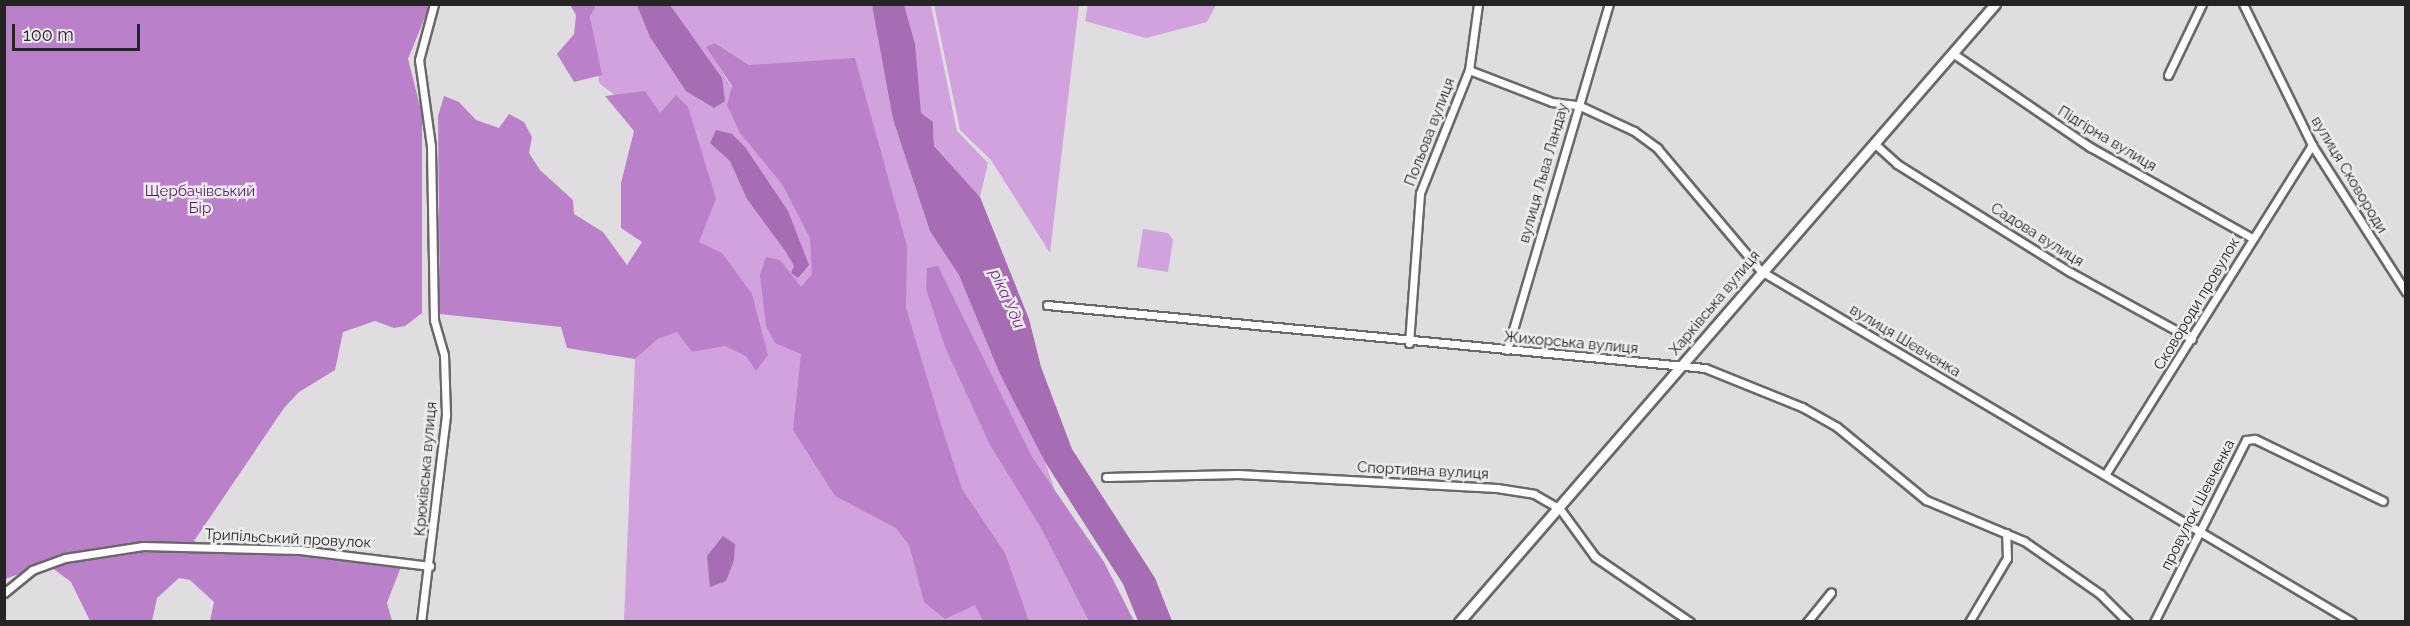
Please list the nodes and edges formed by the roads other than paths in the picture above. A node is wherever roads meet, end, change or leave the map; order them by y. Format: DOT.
graph roads {
  1 [pos="434,4"];
  2 [pos="1478,4"];
  3 [pos="1609,4"];
  4 [pos="1995,4"];
  5 [pos="2202,4"];
  6 [pos="2243,4"];
  7 [pos="1954,54"];
  8 [pos="1469,70"];
  9 [pos="2168,75"];
  10 [pos="1578,105"];
  11 [pos="1875,144"];
  12 [pos="2312,145"];
  13 [pos="2252,238"];
  14 [pos="1761,271"];
  15 [pos="2406,292"];
  16 [pos="1047,305"];
  17 [pos="2192,339"];
  18 [pos="1409,342"];
  19 [pos="1507,350"];
  20 [pos="1683,365"];
  21 [pos="2105,476"];
  22 [pos="1106,477"];
  23 [pos="2383,501"];
  24 [pos="1560,509"];
  25 [pos="2198,532"];
  26 [pos="2006,533"];
  27 [pos="430,566"];
  28 [pos="1831,592"];
  29 [pos="4,593"];
  30 [pos="421,621"];
  31 [pos="1459,621"];
  32 [pos="1690,621"];
  33 [pos="1807,621"];
  34 [pos="1969,621"];
  35 [pos="2128,621"];
  36 [pos="2154,621"];
  37 [pos="2352,621"];
  1 -- 27 [label="street, Крюківська вулиця"];
  2 -- 8 [label="street, Польова вулиця"];
  3 -- 10 [label="street, вулиця Льва Ландау"];
  4 -- 7 [label="main road, Харківська вулиця"];
  5 -- 9 [label="street"];
  6 -- 12 [label="street, вулиця Сковороди"];
  7 -- 11 [label="main road, Харківська вулиця"];
  7 -- 13 [label="street, Підгірна вулиця"];
  8 -- 10 [label="street, вулиця Шевченка"];
  8 -- 18 [label="street, Польова вулиця"];
  10 -- 14 [label="street, вулиця Шевченка"];
  10 -- 19 [label="street, вулиця Льва Ландау"];
  11 -- 14 [label="main road, Харківська вулиця"];
  11 -- 17 [label="street, Садова вулиця"];
  12 -- 13 [label="street, Сковороди провулок"];
  12 -- 15 [label="street, вулиця Сковороди"];
  13 -- 17 [label="street, Сковороди провулок"];
  14 -- 20 [label="main road, Харківська вулиця"];
  14 -- 21 [label="street, вулиця Шевченка"];
  16 -- 18 [label="street, Жихорська вулиця"];
  17 -- 21 [label="street, Сковороди провулок"];
  18 -- 19 [label="street, Жихорська вулиця"];
  19 -- 20 [label="street, Жихорська вулиця"];
  20 -- 24 [label="main road, Харківська вулиця"];
  20 -- 26 [label="street, Жихорська вулиця"];
  21 -- 25 [label="street, вулиця Шевченка"];
  22 -- 24 [label="street, Спортивна вулиця"];
  23 -- 25 [label="street, провулок Шевченка"];
  24 -- 31 [label="main road, Харківська вулиця"];
  24 -- 32 [label="street, Спортивна вулиця"];
  25 -- 36 [label="street, провулок Шевченка"];
  25 -- 37 [label="street, вулиця Шевченка"];
  26 -- 34 [label="street"];
  26 -- 35 [label="street, Жихорська вулиця"];
  27 -- 29 [label="street, Трипільський провулок"];
  27 -- 30 [label="street, Крюківська вулиця"];
  28 -- 33 [label="street"];
}
